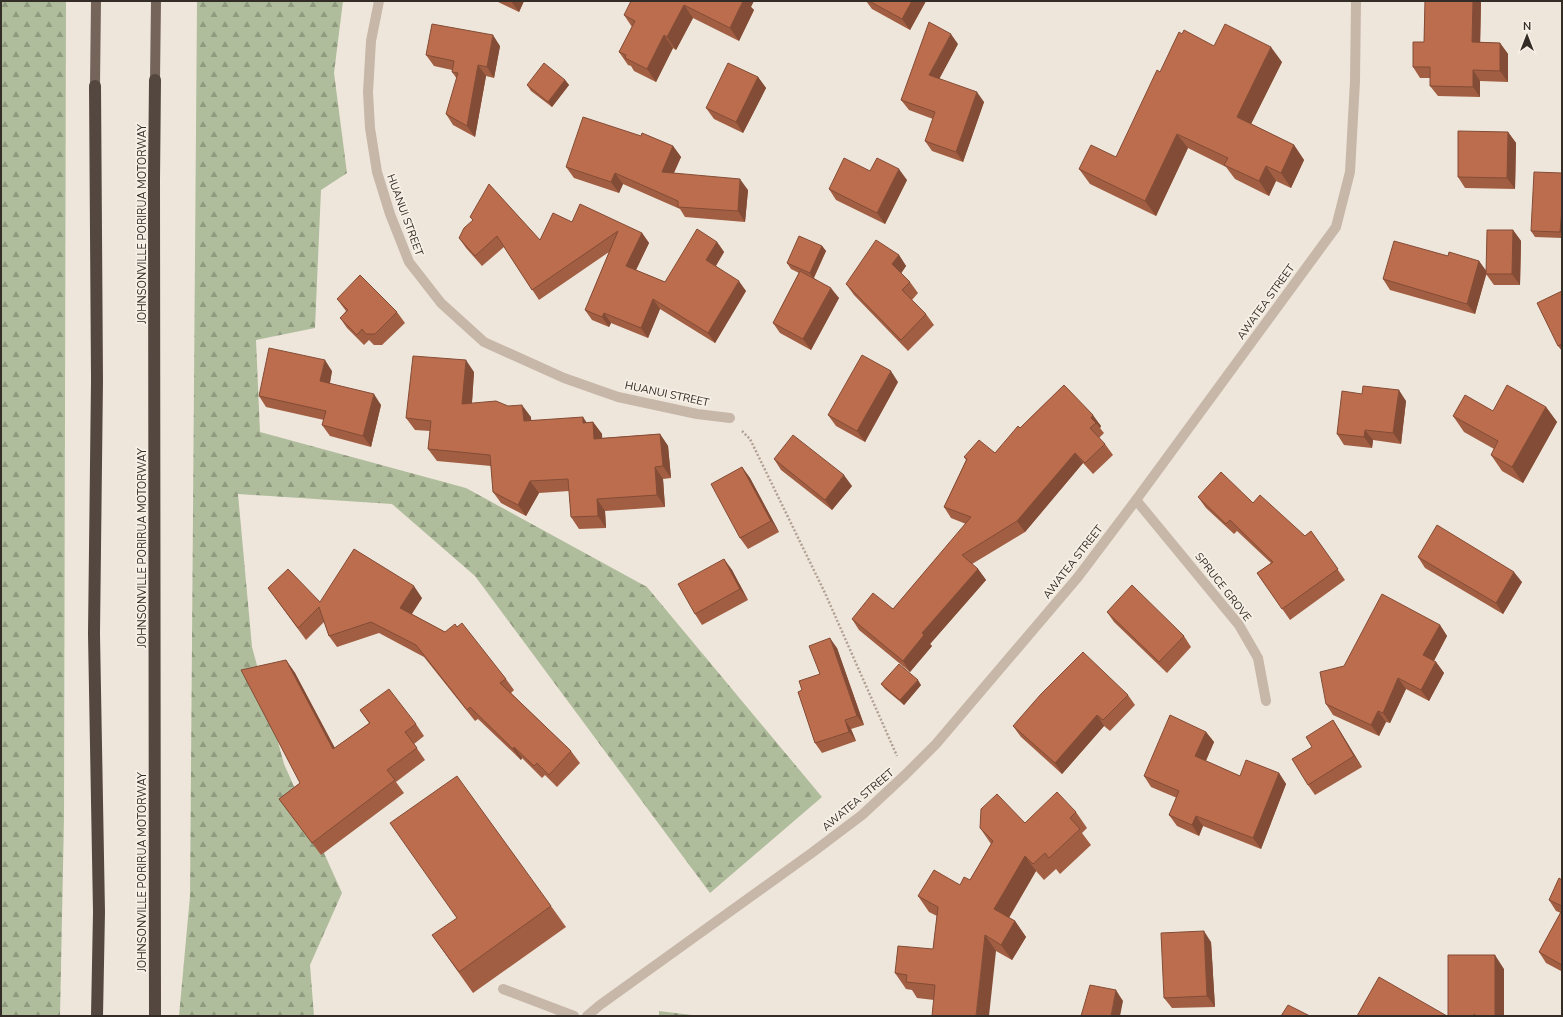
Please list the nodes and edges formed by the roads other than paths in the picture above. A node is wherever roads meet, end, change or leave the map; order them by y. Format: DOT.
graph roads {
  1 [pos="96,1"];
  2 [pos="156,1"];
  3 [pos="379,1"];
  4 [pos="1356,1"];
  5 [pos="155,80"];
  6 [pos="95,86"];
  7 [pos="730,418"];
  8 [pos="1136,500"];
  9 [pos="1266,701"];
  10 [pos="502,990"];
  11 [pos="97,1016"];
  12 [pos="155,1016"];
  13 [pos="574,1016"];
  14 [pos="587,1016"];
  1 -- 6 [label="main road"];
  2 -- 5 [label="main road"];
  3 -- 7 [label="street, HUANUI STREET"];
  4 -- 8 [label="street, AWATEA STREET"];
  5 -- 12 [label="highway, JOHNSONVILLE PORIRUA MOTORWAY"];
  6 -- 11 [label="highway"];
  8 -- 9 [label="street, SPRUCE GROVE"];
  8 -- 14 [label="street, AWATEA STREET"];
  10 -- 13 [label="street"];
}
